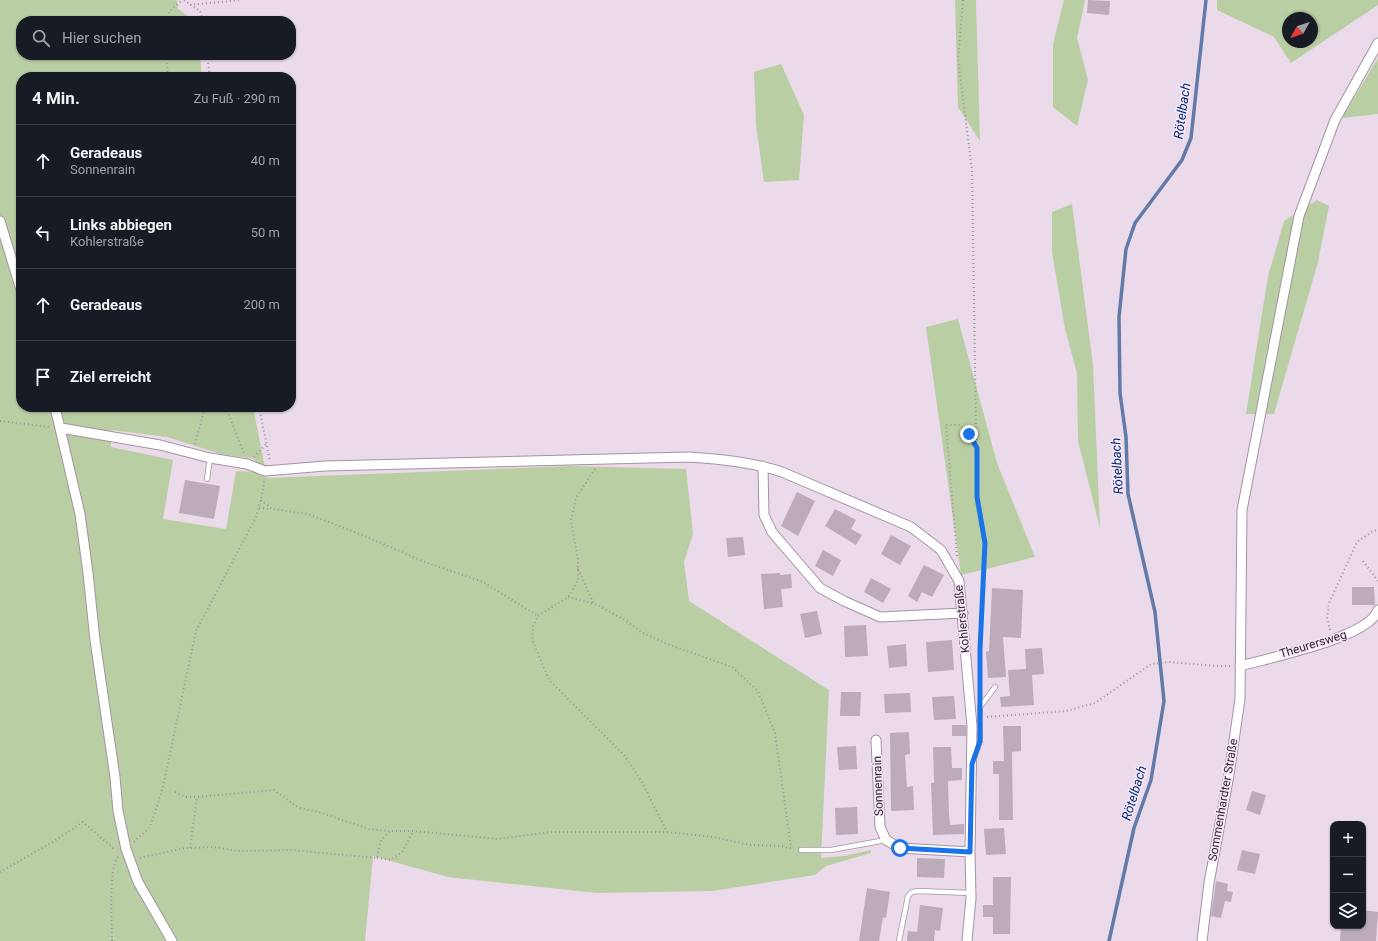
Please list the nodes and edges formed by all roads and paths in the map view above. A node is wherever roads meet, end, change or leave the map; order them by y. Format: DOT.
graph roads {
  1 [pos="183,0"];
  2 [pos="240,0"];
  3 [pos="963,0"];
  4 [pos="190,5"];
  5 [pos="168,16"];
  6 [pos="202,16"];
  7 [pos="1378,43"];
  8 [pos="166,60"];
  9 [pos="208,60"];
  10 [pos="168,72"];
  11 [pos="209,72"];
  12 [pos="0,221"];
  13 [pos="16,274"];
  14 [pos="56,412"];
  15 [pos="204,412"];
  16 [pos="228,412"];
  17 [pos="260,412"];
  18 [pos="0,421"];
  19 [pos="61,428"];
  20 [pos="266,443"];
  21 [pos="977,448"];
  22 [pos="191,453"];
  23 [pos="210,458"];
  24 [pos="603,459"];
  25 [pos="248,464"];
  26 [pos="763,466"];
  27 [pos="268,470"];
  28 [pos="207,480"];
  29 [pos="261,500"];
  30 [pos="258,508"];
  31 [pos="272,509"];
  32 [pos="1378,530"];
  33 [pos="957,558"];
  34 [pos="1363,560"];
  35 [pos="578,568"];
  36 [pos="1378,581"];
  37 [pos="568,597"];
  38 [pos="594,604"];
  39 [pos="1378,610"];
  40 [pos="963,614"];
  41 [pos="538,616"];
  42 [pos="1332,641"];
  43 [pos="1240,663"];
  44 [pos="995,687"];
  45 [pos="980,707"];
  46 [pos="980,718"];
  47 [pos="876,740"];
  48 [pos="972,764"];
  49 [pos="175,792"];
  50 [pos="196,797"];
  51 [pos="390,831"];
  52 [pos="413,831"];
  53 [pos="668,832"];
  54 [pos="886,840"];
  55 [pos="190,848"];
  56 [pos="791,848"];
  57 [pos="126,849"];
  58 [pos="801,850"];
  59 [pos="970,852"];
  60 [pos="377,858"];
  61 [pos="130,860"];
  62 [pos="0,872"];
  63 [pos="971,893"];
  64 [pos="112,941"];
  65 [pos="172,941"];
  66 [pos="899,941"];
  67 [pos="967,941"];
  68 [pos="1202,941"];
  1 -- 4 [label="path"];
  1 -- 5 [label="path"];
  2 -- 4 [label="path"];
  3 -- 21 [label="path"];
  4 -- 6 [label="path"];
  7 -- 43 [label="street, Sommenhardter Straße"];
  8 -- 10 [label="path"];
  9 -- 11 [label="path"];
  12 -- 13 [label="street"];
  14 -- 19 [label="street"];
  15 -- 22 [label="path"];
  16 -- 25 [label="path"];
  17 -- 20 [label="path"];
  18 -- 19 [label="path"];
  19 -- 22 [label="street"];
  19 -- 57 [label="street"];
  20 -- 25 [label="path"];
  20 -- 27 [label="path"];
  21 -- 33 [label="path"];
  21 -- 45 [label="path"];
  22 -- 23 [label="street"];
  23 -- 25 [label="street"];
  23 -- 28 [label="lane"];
  24 -- 26 [label="street, Kohlerstraße"];
  24 -- 27 [label="street, Kohlerstraße"];
  24 -- 35 [label="path"];
  25 -- 27 [label="street"];
  26 -- 40 [label="street, Kohlerstraße"];
  26 -- 40 [label="street"];
  27 -- 29 [label="path"];
  29 -- 30 [label="path"];
  29 -- 31 [label="path"];
  30 -- 31 [label="path"];
  30 -- 57 [label="path"];
  31 -- 41 [label="path"];
  32 -- 42 [label="path"];
  34 -- 36 [label="path"];
  35 -- 37 [label="path"];
  35 -- 38 [label="path"];
  37 -- 38 [label="path"];
  37 -- 41 [label="path"];
  38 -- 56 [label="path"];
  39 -- 42 [label="street, Theurersweg"];
  40 -- 48 [label="street, Kohlerstraße"];
  41 -- 53 [label="path"];
  42 -- 43 [label="street, Theurersweg"];
  43 -- 46 [label="path"];
  43 -- 68 [label="street, Sommenhardter Straße"];
  44 -- 45 [label="lane"];
  45 -- 46 [label="lane"];
  46 -- 48 [label="lane"];
  47 -- 54 [label="street, Sonnenrain"];
  48 -- 59 [label="street, Kohlerstraße"];
  49 -- 50 [label="path"];
  50 -- 51 [label="path"];
  50 -- 55 [label="path"];
  51 -- 52 [label="path"];
  51 -- 60 [label="path"];
  52 -- 53 [label="path"];
  52 -- 60 [label="path"];
  53 -- 56 [label="path"];
  54 -- 58 [label="lane"];
  54 -- 59 [label="street"];
  55 -- 60 [label="path"];
  55 -- 61 [label="path"];
  56 -- 58 [label="path"];
  57 -- 61 [label="street"];
  57 -- 62 [label="path"];
  57 -- 64 [label="path"];
  59 -- 63 [label="street, Kohlerstraße"];
  61 -- 65 [label="street"];
  63 -- 66 [label="lane"];
  63 -- 67 [label="street, Kohlerstraße"];
}
